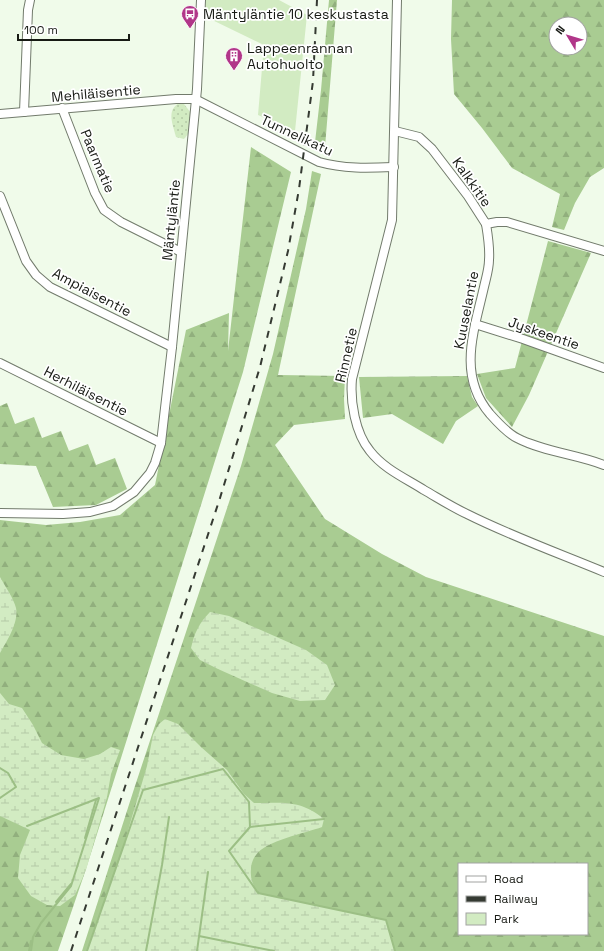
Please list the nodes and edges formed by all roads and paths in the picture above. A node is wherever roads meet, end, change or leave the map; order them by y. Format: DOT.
graph roads {
  1 [pos="30,0"];
  2 [pos="201,0"];
  3 [pos="397,0"];
  4 [pos="195,99"];
  5 [pos="62,108"];
  6 [pos="24,112"];
  7 [pos="0,114"];
  8 [pos="395,131"];
  9 [pos="394,167"];
  10 [pos="0,196"];
  11 [pos="486,224"];
  12 [pos="604,251"];
  13 [pos="181,252"];
  14 [pos="475,324"];
  15 [pos="172,347"];
  16 [pos="0,363"];
  17 [pos="604,368"];
  18 [pos="160,443"];
  19 [pos="604,465"];
  20 [pos="0,513"];
  21 [pos="604,572"];
  1 -- 6 [label="street"];
  2 -- 4 [label="street, Mäntyläntie"];
  3 -- 8 [label="street, Rinnetie"];
  4 -- 5 [label="street, Mehiläisentie"];
  4 -- 9 [label="street, Tunnelikatu"];
  4 -- 13 [label="street, Mäntyläntie"];
  5 -- 6 [label="street, Mehiläisentie"];
  5 -- 13 [label="street, Paarmatie"];
  6 -- 7 [label="street, Mehiläisentie"];
  8 -- 9 [label="street, Rinnetie"];
  8 -- 11 [label="street, Kalkkitie"];
  9 -- 21 [label="street, Rinnetie"];
  10 -- 15 [label="street, Ampiaisentie"];
  11 -- 12 [label="street, Kalkkitie"];
  11 -- 14 [label="street, Kuuselantie"];
  13 -- 15 [label="street, Mäntyläntie"];
  14 -- 17 [label="street, Jyskeentie"];
  14 -- 19 [label="street, Kuuselantie"];
  15 -- 18 [label="street, Mäntyläntie"];
  16 -- 18 [label="street, Herhiläisentie"];
  18 -- 20 [label="street, Mäntyläntie"];
}
